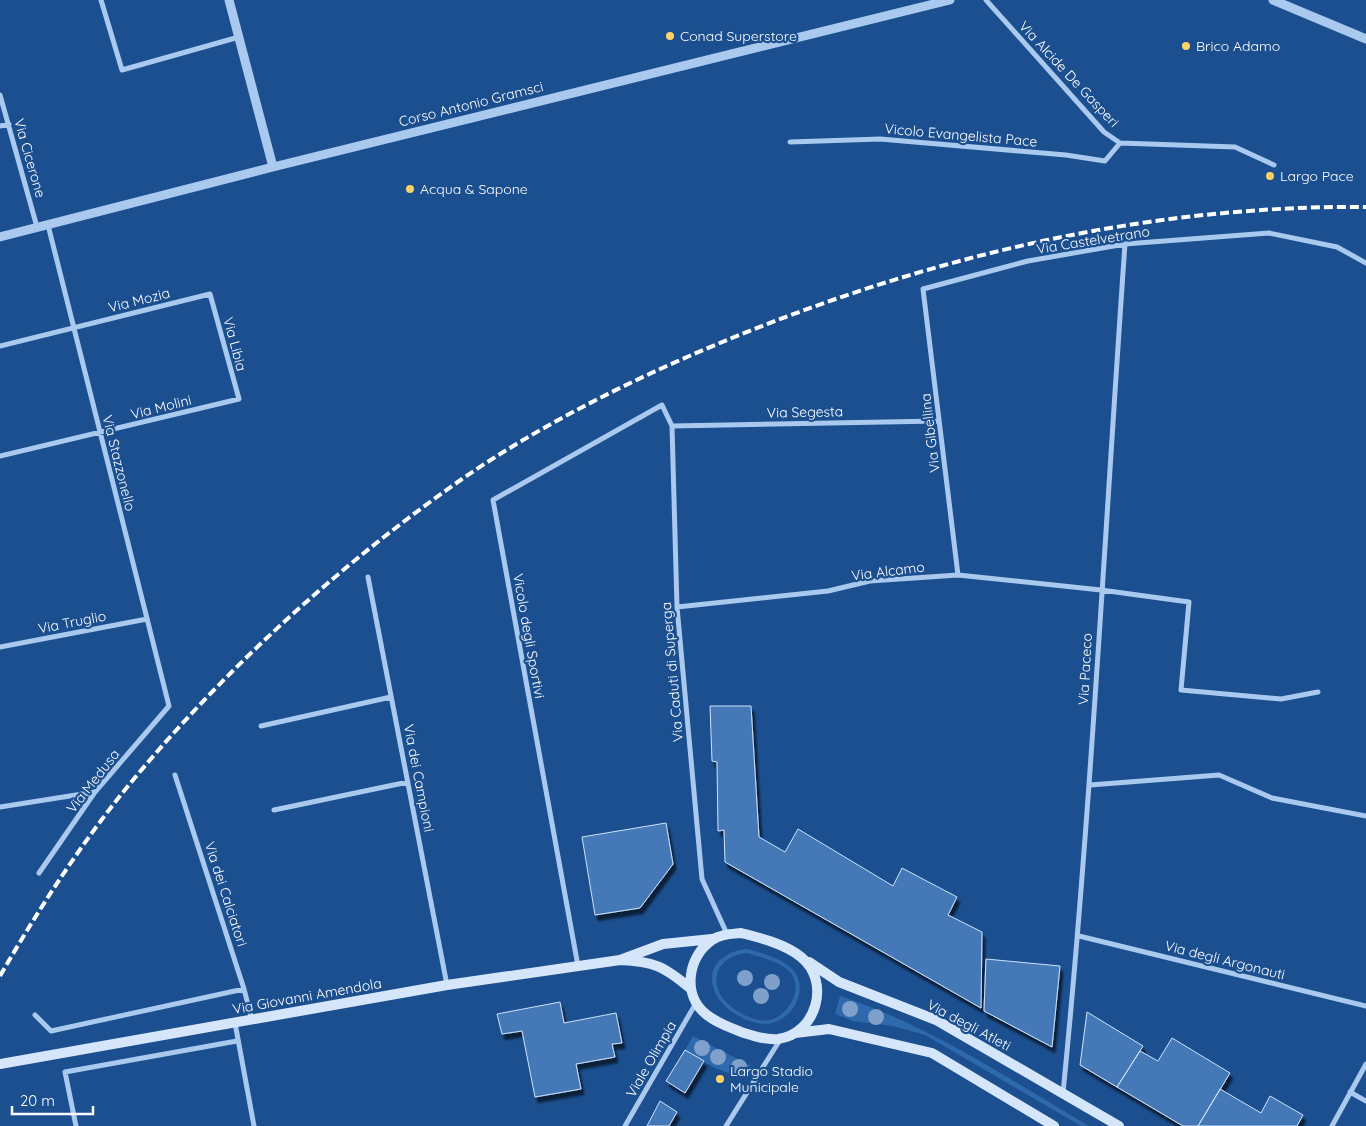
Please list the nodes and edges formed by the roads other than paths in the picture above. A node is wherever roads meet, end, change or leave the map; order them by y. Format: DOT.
graph roads {
  1 [pos="101,0"];
  2 [pos="229,0"];
  3 [pos="950,0"];
  4 [pos="986,0"];
  5 [pos="1273,0"];
  6 [pos="239,37"];
  7 [pos="1366,39"];
  8 [pos="0,95"];
  9 [pos="9,124"];
  10 [pos="0,126"];
  11 [pos="790,142"];
  12 [pos="1120,142"];
  13 [pos="1274,165"];
  14 [pos="273,167"];
  15 [pos="48,225"];
  16 [pos="37,227"];
  17 [pos="0,237"];
  18 [pos="1124,244"];
  19 [pos="1366,263"];
  20 [pos="923,289"];
  21 [pos="210,294"];
  22 [pos="74,328"];
  23 [pos="0,346"];
  24 [pos="239,399"];
  25 [pos="662,405"];
  26 [pos="940,421"];
  27 [pos="672,426"];
  28 [pos="100,434"];
  29 [pos="0,456"];
  30 [pos="958,575"];
  31 [pos="368,577"];
  32 [pos="1101,590"];
  33 [pos="677,607"];
  34 [pos="147,619"];
  35 [pos="0,648"];
  36 [pos="1318,692"];
  37 [pos="391,697"];
  38 [pos="170,706"];
  39 [pos="261,726"];
  40 [pos="176,775"];
  41 [pos="408,782"];
  42 [pos="1090,785"];
  43 [pos="95,792"];
  44 [pos="0,807"];
  45 [pos="274,810"];
  46 [pos="1366,816"];
  47 [pos="39,873"];
  48 [pos="727,934"];
  49 [pos="1079,936"];
  50 [pos="713,939"];
  51 [pos="802,958"];
  52 [pos="620,960"];
  53 [pos="578,966"];
  54 [pos="447,985"];
  55 [pos="244,989"];
  56 [pos="691,989"];
  57 [pos="696,1003"];
  58 [pos="1366,1006"];
  59 [pos="35,1016"];
  60 [pos="252,1021"];
  61 [pos="235,1023"];
  62 [pos="794,1034"];
  63 [pos="781,1039"];
  64 [pos="237,1041"];
  65 [pos="0,1064"];
  66 [pos="1366,1064"];
  67 [pos="1350,1092"];
  68 [pos="1063,1094"];
  69 [pos="1366,1101"];
  70 [pos="76,1126"];
  71 [pos="254,1126"];
  72 [pos="625,1126"];
  73 [pos="726,1126"];
  74 [pos="1054,1126"];
  75 [pos="1119,1126"];
  76 [pos="1332,1126"];
  1 -- 6 [label="street"];
  2 -- 6 [label="street"];
  3 -- 14 [label="street, Corso Antonio Gramsci"];
  4 -- 12 [label="street, Via Alcide De Gasperi"];
  5 -- 7 [label="street"];
  6 -- 14 [label="street"];
  8 -- 9 [label="street, Via Cicerone"];
  9 -- 10 [label="street"];
  9 -- 16 [label="street, Via Cicerone"];
  11 -- 12 [label="street, Vicolo Evangelista Pace"];
  12 -- 13 [label="street, Via Alcide De Gasperi"];
  14 -- 15 [label="street, Corso Antonio Gramsci"];
  15 -- 16 [label="street, Corso Antonio Gramsci"];
  15 -- 22 [label="street, Via Stazzonello"];
  16 -- 17 [label="street, Corso Antonio Gramsci"];
  18 -- 19 [label="street, Via Castelvetrano"];
  18 -- 20 [label="street, Via Castelvetrano"];
  18 -- 32 [label="street, Via Paceco"];
  20 -- 26 [label="street, Via Gibellina"];
  21 -- 22 [label="street, Via Mozia"];
  21 -- 24 [label="street, Via Libia"];
  22 -- 23 [label="street, Via Mozia"];
  22 -- 28 [label="street, Via Stazzonello"];
  24 -- 28 [label="street, Via Molini"];
  25 -- 27 [label="street, Via Caduti di Superga"];
  25 -- 53 [label="street, Vicolo degli Sportivi"];
  26 -- 27 [label="street, Via Segesta"];
  26 -- 30 [label="street, Via Gibellina"];
  27 -- 33 [label="street, Via Caduti di Superga"];
  28 -- 29 [label="street, Via Molini"];
  28 -- 34 [label="street, Via Stazzonello"];
  30 -- 32 [label="street, Via Alcamo"];
  30 -- 33 [label="street, Via Alcamo"];
  31 -- 37 [label="street, Via dei Campioni"];
  32 -- 36 [label="street, Via Alcamo"];
  32 -- 42 [label="street, Via Paceco"];
  33 -- 48 [label="street, Via Caduti di Superga"];
  34 -- 35 [label="street, Via Truglio"];
  34 -- 38 [label="street, Via Stazzonello"];
  37 -- 39 [label="street"];
  37 -- 41 [label="street, Via dei Campioni"];
  38 -- 43 [label="street, Via Medusa"];
  40 -- 55 [label="street, Via dei Calciatori"];
  41 -- 45 [label="street"];
  41 -- 54 [label="street, Via dei Campioni"];
  42 -- 46 [label="street"];
  42 -- 49 [label="street, Via Paceco"];
  43 -- 44 [label="street"];
  43 -- 47 [label="street, Via Medusa"];
  48 -- 50 [label="main road"];
  48 -- 51 [label="main road"];
  49 -- 58 [label="street, Via degli Argonauti"];
  49 -- 68 [label="street, Via Paceco"];
  50 -- 52 [label="main road"];
  50 -- 56 [label="main road"];
  51 -- 62 [label="main road"];
  51 -- 68 [label="main road, Via degli Atleti"];
  52 -- 53 [label="main road, Via Giovanni Amendola"];
  52 -- 56 [label="main road"];
  53 -- 54 [label="main road, Via Giovanni Amendola"];
  54 -- 60 [label="main road, Via Giovanni Amendola"];
  55 -- 59 [label="street"];
  55 -- 60 [label="street, Via dei Calciatori"];
  56 -- 57 [label="main road"];
  57 -- 63 [label="main road"];
  57 -- 72 [label="street, Viale Olimpia"];
  60 -- 61 [label="main road, Via Giovanni Amendola"];
  61 -- 64 [label="street"];
  61 -- 65 [label="main road, Via Giovanni Amendola"];
  62 -- 63 [label="main road"];
  62 -- 74 [label="main road"];
  63 -- 73 [label="street"];
  64 -- 70 [label="street"];
  64 -- 71 [label="street"];
  66 -- 67 [label="street"];
  67 -- 69 [label="street"];
  67 -- 76 [label="street"];
  68 -- 75 [label="main road, Via degli Atleti"];
}
